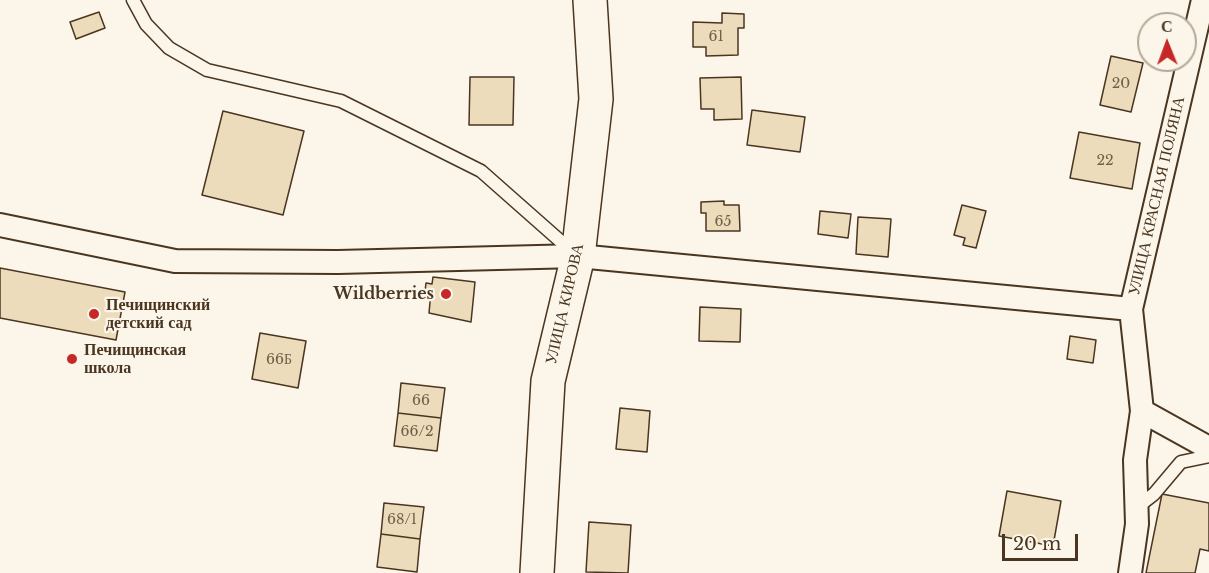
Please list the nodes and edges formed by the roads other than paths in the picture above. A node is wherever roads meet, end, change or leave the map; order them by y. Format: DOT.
graph roads {
  1 [pos="133,0"];
  2 [pos="590,0"];
  3 [pos="1203,0"];
  4 [pos="0,225"];
  5 [pos="578,256"];
  6 [pos="1131,309"];
  7 [pos="1142,411"];
  8 [pos="1209,448"];
  9 [pos="1209,456"];
  10 [pos="1136,508"];
  11 [pos="537,573"];
  12 [pos="1130,573"];
  1 -- 5 [label="lane"];
  2 -- 5 [label="street, УЛИЦА КИРОВА"];
  3 -- 6 [label="street, УЛИЦА КРАСНАЯ ПОЛЯНА"];
  4 -- 5 [label="street"];
  5 -- 6 [label="street"];
  5 -- 11 [label="street, УЛИЦА КИРОВА"];
  6 -- 7 [label="street, УЛИЦА КРАСНАЯ ПОЛЯНА"];
  7 -- 8 [label="street"];
  7 -- 10 [label="street, УЛИЦА КРАСНАЯ ПОЛЯНА"];
  9 -- 10 [label="lane"];
  10 -- 12 [label="street, УЛИЦА КРАСНАЯ ПОЛЯНА"];
}
